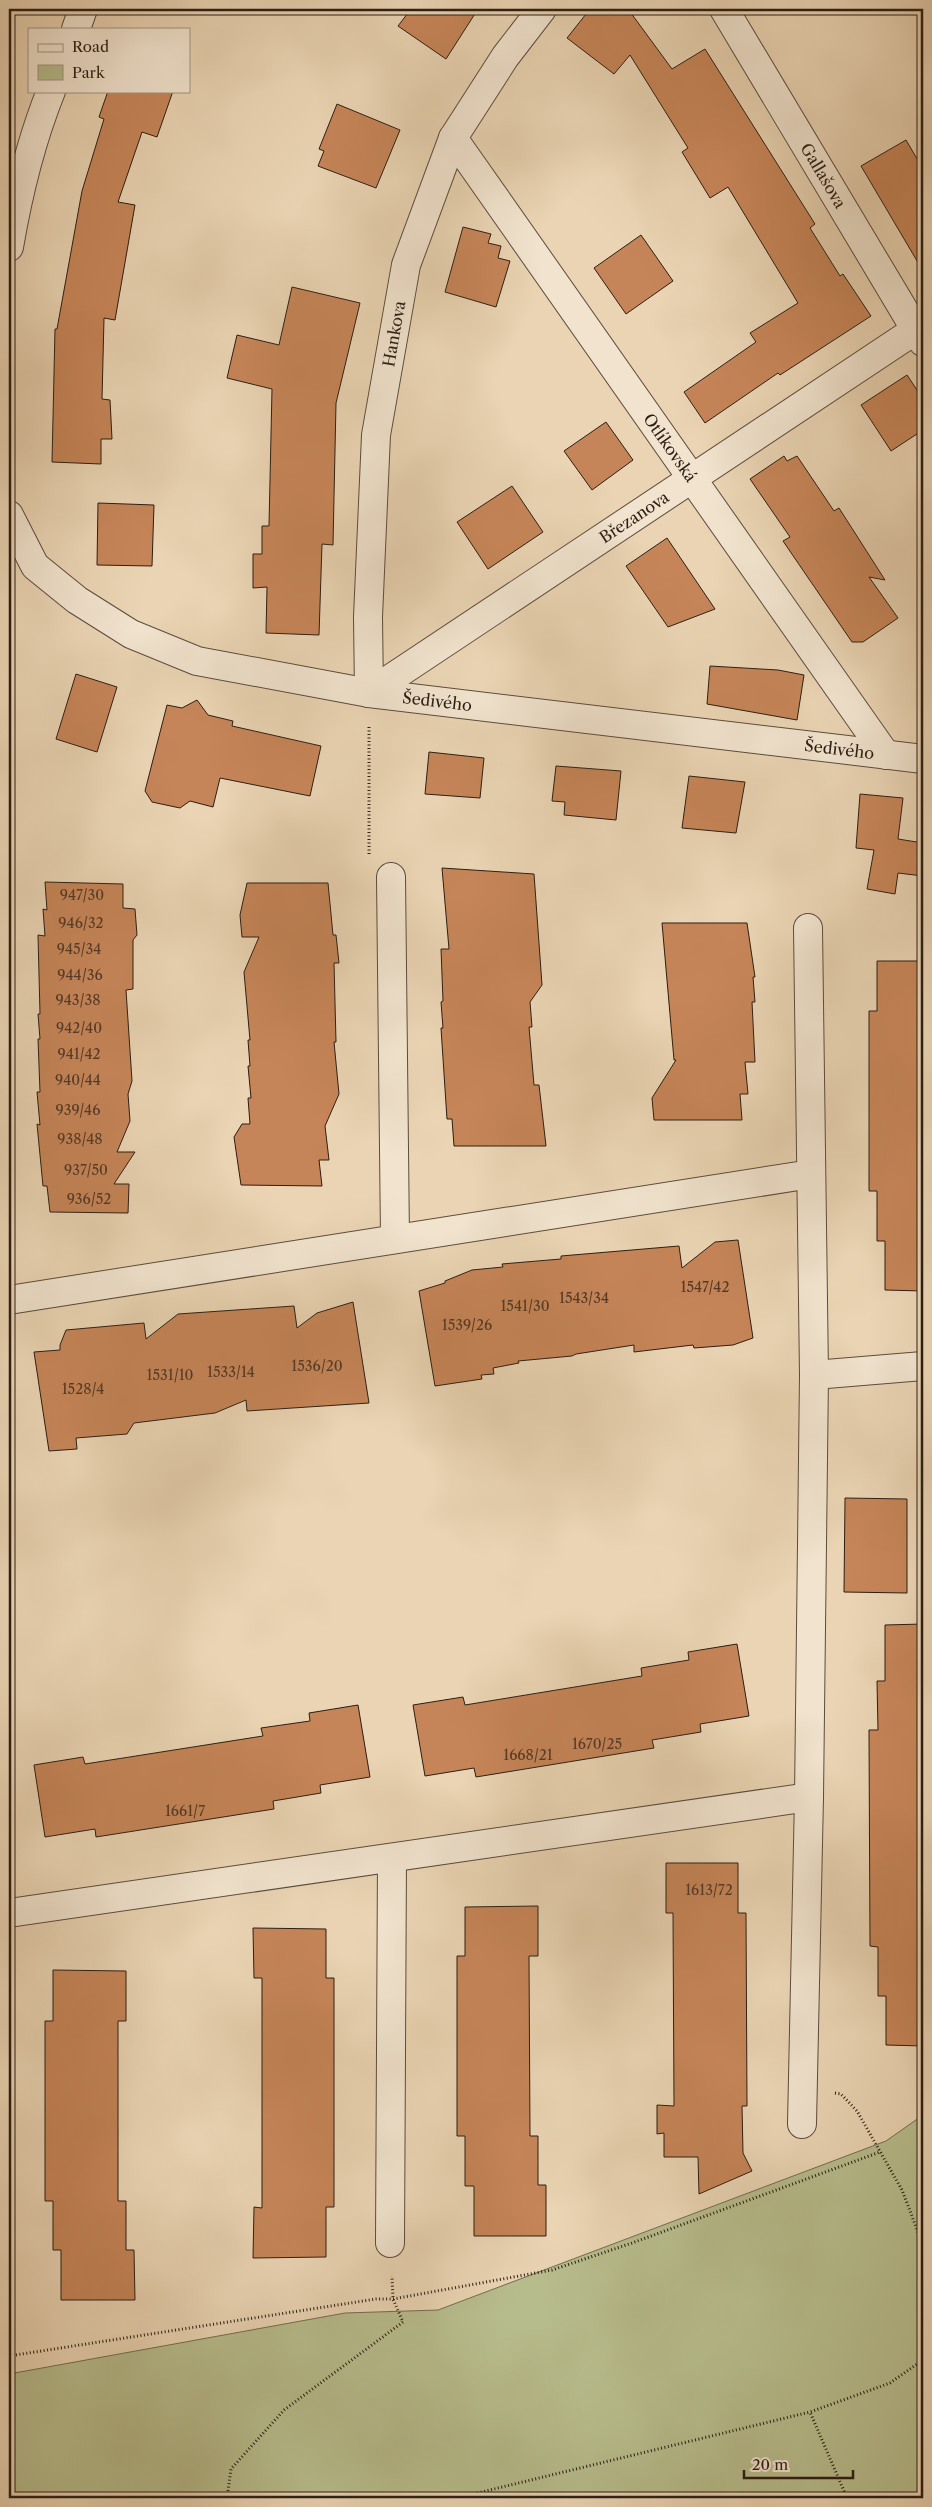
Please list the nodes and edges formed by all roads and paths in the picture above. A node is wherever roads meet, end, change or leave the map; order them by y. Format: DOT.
graph roads {
  1 [pos="84,9"];
  2 [pos="542,9"];
  3 [pos="724,9"];
  4 [pos="76,28"];
  5 [pos="51,92"];
  6 [pos="453,138"];
  7 [pos="9,247"];
  8 [pos="921,332"];
  9 [pos="692,478"];
  10 [pos="9,515"];
  11 [pos="369,693"];
  12 [pos="886,755"];
  13 [pos="923,759"];
  14 [pos="391,877"];
  15 [pos="808,928"];
  16 [pos="811,1174"];
  17 [pos="395,1239"];
  18 [pos="9,1300"];
  19 [pos="923,1366"];
  20 [pos="814,1376"];
  21 [pos="809,1797"];
  22 [pos="392,1859"];
  23 [pos="9,1913"];
  24 [pos="828,2091"];
  25 [pos="802,2124"];
  26 [pos="880,2152"];
  27 [pos="390,2243"];
  28 [pos="923,2245"];
  29 [pos="393,2299"];
  30 [pos="9,2356"];
  31 [pos="923,2360"];
  32 [pos="810,2412"];
  33 [pos="227,2498"];
  34 [pos="457,2498"];
  35 [pos="848,2498"];
  1 -- 4 [label="street"];
  2 -- 6 [label="street, Hankova"];
  3 -- 8 [label="street, Gallašova"];
  5 -- 7 [label="street"];
  6 -- 9 [label="street, Otlíkovská"];
  6 -- 11 [label="street, Hankova"];
  8 -- 9 [label="street, Březanova"];
  9 -- 11 [label="street, Březanova"];
  9 -- 12 [label="street, Otlíkovská"];
  10 -- 11 [label="street, Šedivého"];
  11 -- 12 [label="street, Šedivého"];
  11 -- 14 [label="path"];
  12 -- 13 [label="street, Šedivého"];
  14 -- 17 [label="street"];
  15 -- 16 [label="street"];
  16 -- 17 [label="street"];
  16 -- 20 [label="street"];
  17 -- 18 [label="street"];
  19 -- 20 [label="street"];
  20 -- 21 [label="street"];
  21 -- 22 [label="street"];
  21 -- 25 [label="street"];
  22 -- 23 [label="street"];
  22 -- 27 [label="street"];
  24 -- 26 [label="path"];
  26 -- 28 [label="path"];
  26 -- 29 [label="path"];
  29 -- 30 [label="path"];
  29 -- 33 [label="path"];
  31 -- 32 [label="path"];
  32 -- 34 [label="path"];
  32 -- 35 [label="path"];
}
